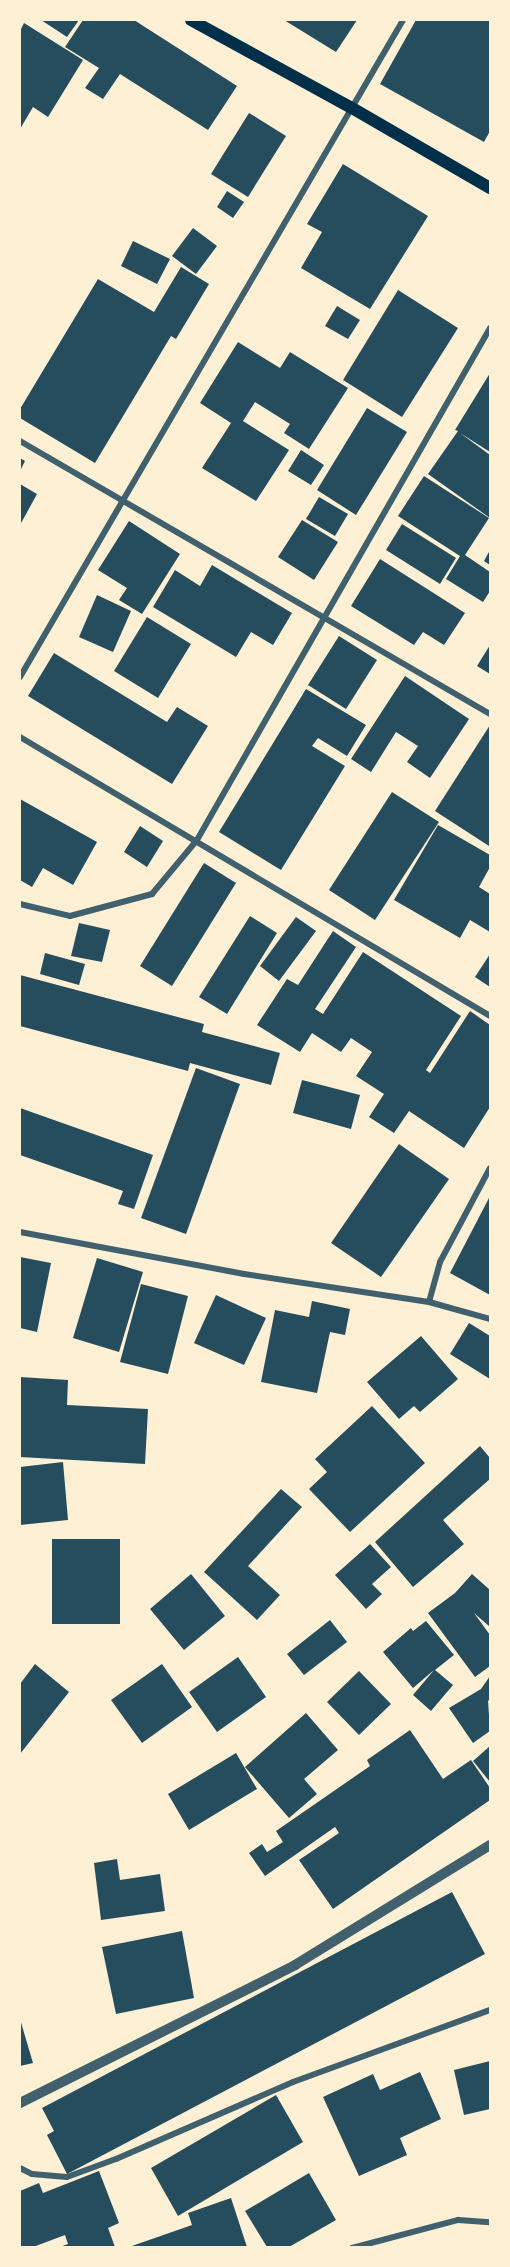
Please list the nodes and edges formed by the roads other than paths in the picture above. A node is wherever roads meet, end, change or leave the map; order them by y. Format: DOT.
graph roads {
  1 [pos="191,20"];
  2 [pos="403,20"];
  3 [pos="352,108"];
  4 [pos="490,188"];
  5 [pos="490,328"];
  6 [pos="20,441"];
  7 [pos="124,502"];
  8 [pos="323,617"];
  9 [pos="20,678"];
  10 [pos="490,714"];
  11 [pos="20,737"];
  12 [pos="197,840"];
  13 [pos="20,904"];
  14 [pos="490,1016"];
  15 [pos="490,1168"];
  16 [pos="20,1232"];
  17 [pos="429,1302"];
  18 [pos="490,1319"];
  19 [pos="490,1845"];
  20 [pos="490,2010"];
  21 [pos="20,2103"];
  22 [pos="20,2168"];
  23 [pos="490,2222"];
  24 [pos="352,2247"];
  1 -- 3 [label="main road"];
  2 -- 3 [label="street"];
  3 -- 4 [label="main road"];
  3 -- 7 [label="street"];
  5 -- 8 [label="street"];
  6 -- 7 [label="street"];
  7 -- 8 [label="street"];
  7 -- 9 [label="street"];
  8 -- 10 [label="street"];
  8 -- 12 [label="street"];
  11 -- 12 [label="street"];
  12 -- 13 [label="street"];
  12 -- 14 [label="street"];
  15 -- 17 [label="street"];
  16 -- 17 [label="street"];
  17 -- 18 [label="street"];
  19 -- 21 [label="street"];
  20 -- 22 [label="street"];
  23 -- 24 [label="street"];
}
